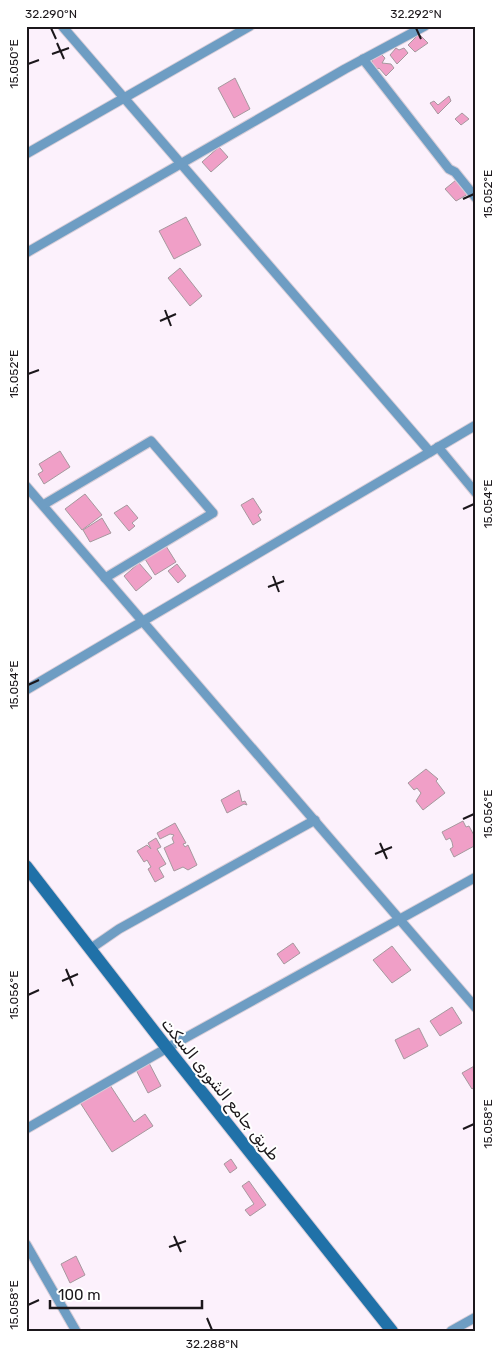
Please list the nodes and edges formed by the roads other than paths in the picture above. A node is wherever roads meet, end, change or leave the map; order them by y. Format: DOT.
graph roads {
  1 [pos="62,26"];
  2 [pos="250,26"];
  3 [pos="424,26"];
  4 [pos="363,59"];
  5 [pos="124,98"];
  6 [pos="26,154"];
  7 [pos="182,164"];
  8 [pos="476,198"];
  9 [pos="26,253"];
  10 [pos="476,425"];
  11 [pos="434,450"];
  12 [pos="26,486"];
  13 [pos="476,493"];
  14 [pos="43,505"];
  15 [pos="106,578"];
  16 [pos="143,621"];
  17 [pos="26,690"];
  18 [pos="314,820"];
  19 [pos="26,866"];
  20 [pos="476,877"];
  21 [pos="401,919"];
  22 [pos="90,949"];
  23 [pos="476,1008"];
  24 [pos="167,1048"];
  25 [pos="26,1129"];
  26 [pos="26,1244"];
  27 [pos="476,1316"];
  28 [pos="76,1331"];
  29 [pos="392,1331"];
  30 [pos="451,1331"];
  1 -- 5 [label="street"];
  2 -- 5 [label="street"];
  3 -- 4 [label="street"];
  4 -- 7 [label="street"];
  4 -- 8 [label="street"];
  5 -- 6 [label="street"];
  5 -- 7 [label="street"];
  7 -- 9 [label="street"];
  7 -- 11 [label="street"];
  10 -- 11 [label="street"];
  11 -- 13 [label="street"];
  11 -- 16 [label="street"];
  12 -- 14 [label="street"];
  14 -- 15 [label="street"];
  14 -- 15 [label="street"];
  15 -- 16 [label="street"];
  16 -- 17 [label="street"];
  16 -- 18 [label="street"];
  18 -- 21 [label="street"];
  18 -- 22 [label="street"];
  19 -- 22 [label="main road, طريق جامع الشورى السكت"];
  20 -- 21 [label="street"];
  21 -- 23 [label="street"];
  21 -- 24 [label="street"];
  22 -- 24 [label="main road, طريق جامع الشورى السكت"];
  24 -- 25 [label="street"];
  24 -- 29 [label="main road, طريق جامع الشورى السكت"];
  26 -- 28 [label="street"];
  27 -- 30 [label="street"];
}
